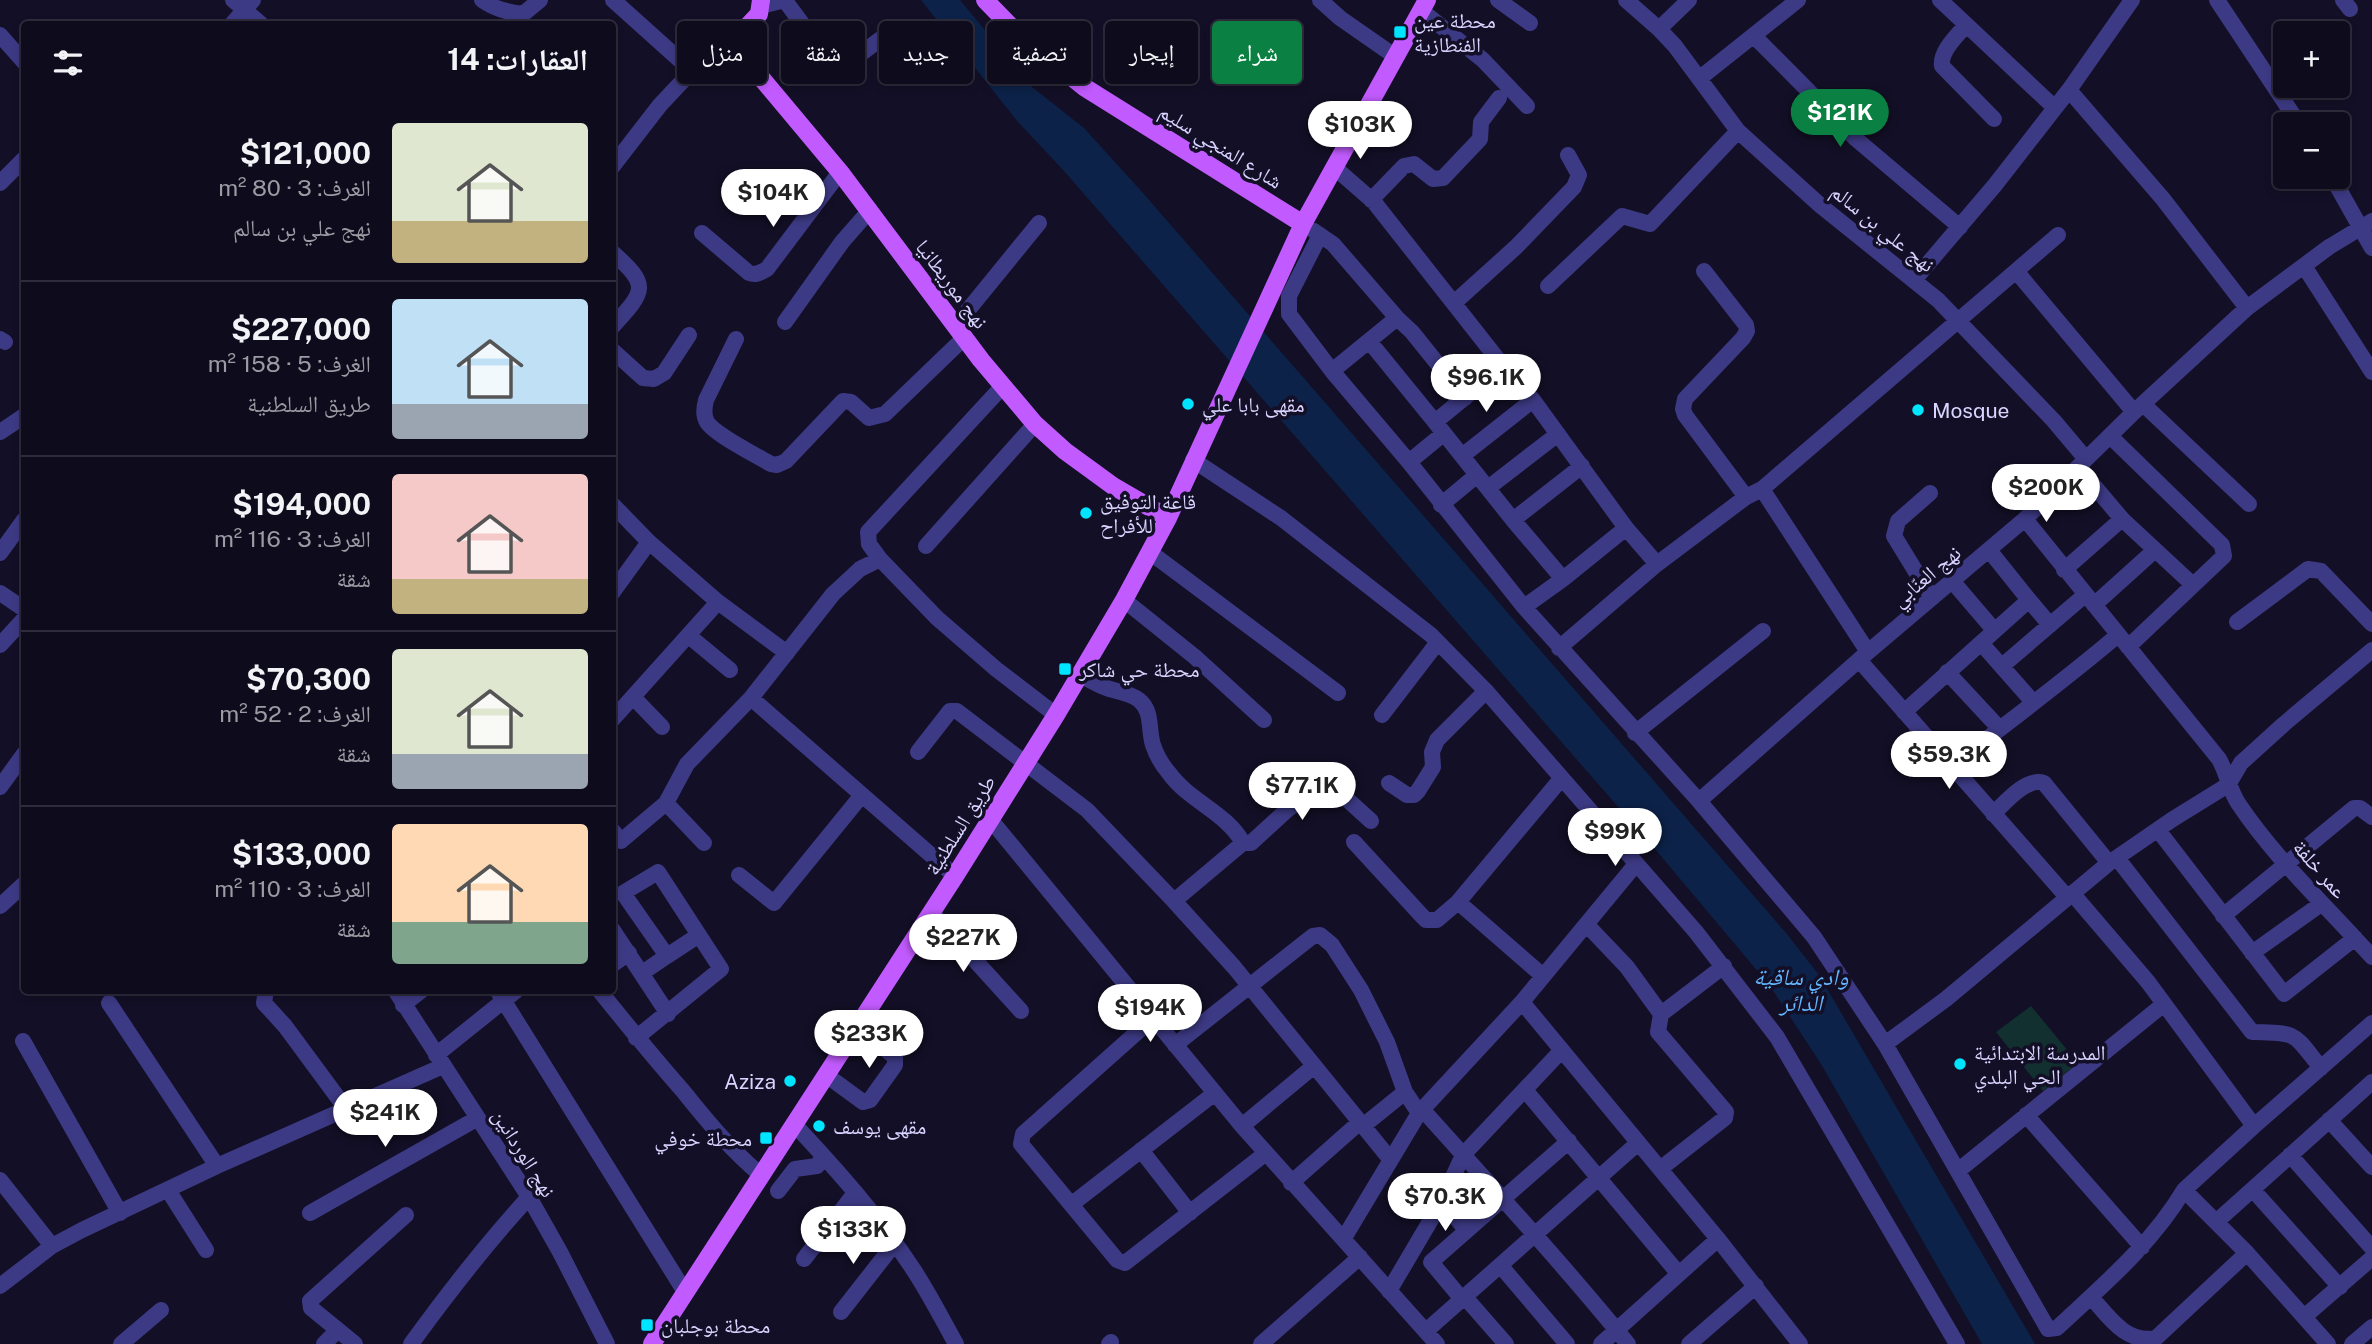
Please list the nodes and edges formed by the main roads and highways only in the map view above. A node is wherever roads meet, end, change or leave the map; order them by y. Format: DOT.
graph roads {
  1 [pos="985,0"];
  2 [pos="761,3"];
  3 [pos="1424,4"];
  4 [pos="1303,224"];
  5 [pos="1168,518"];
  6 [pos="652,1344"];
  1 -- 4 [label="main road, شارع المنجي سليم"];
  2 -- 5 [label="main road, نهج موريطانيا"];
  3 -- 4 [label="main road"];
  4 -- 5 [label="main road, طريق السلطنية"];
  5 -- 6 [label="main road, طريق السلطنية"];
}
